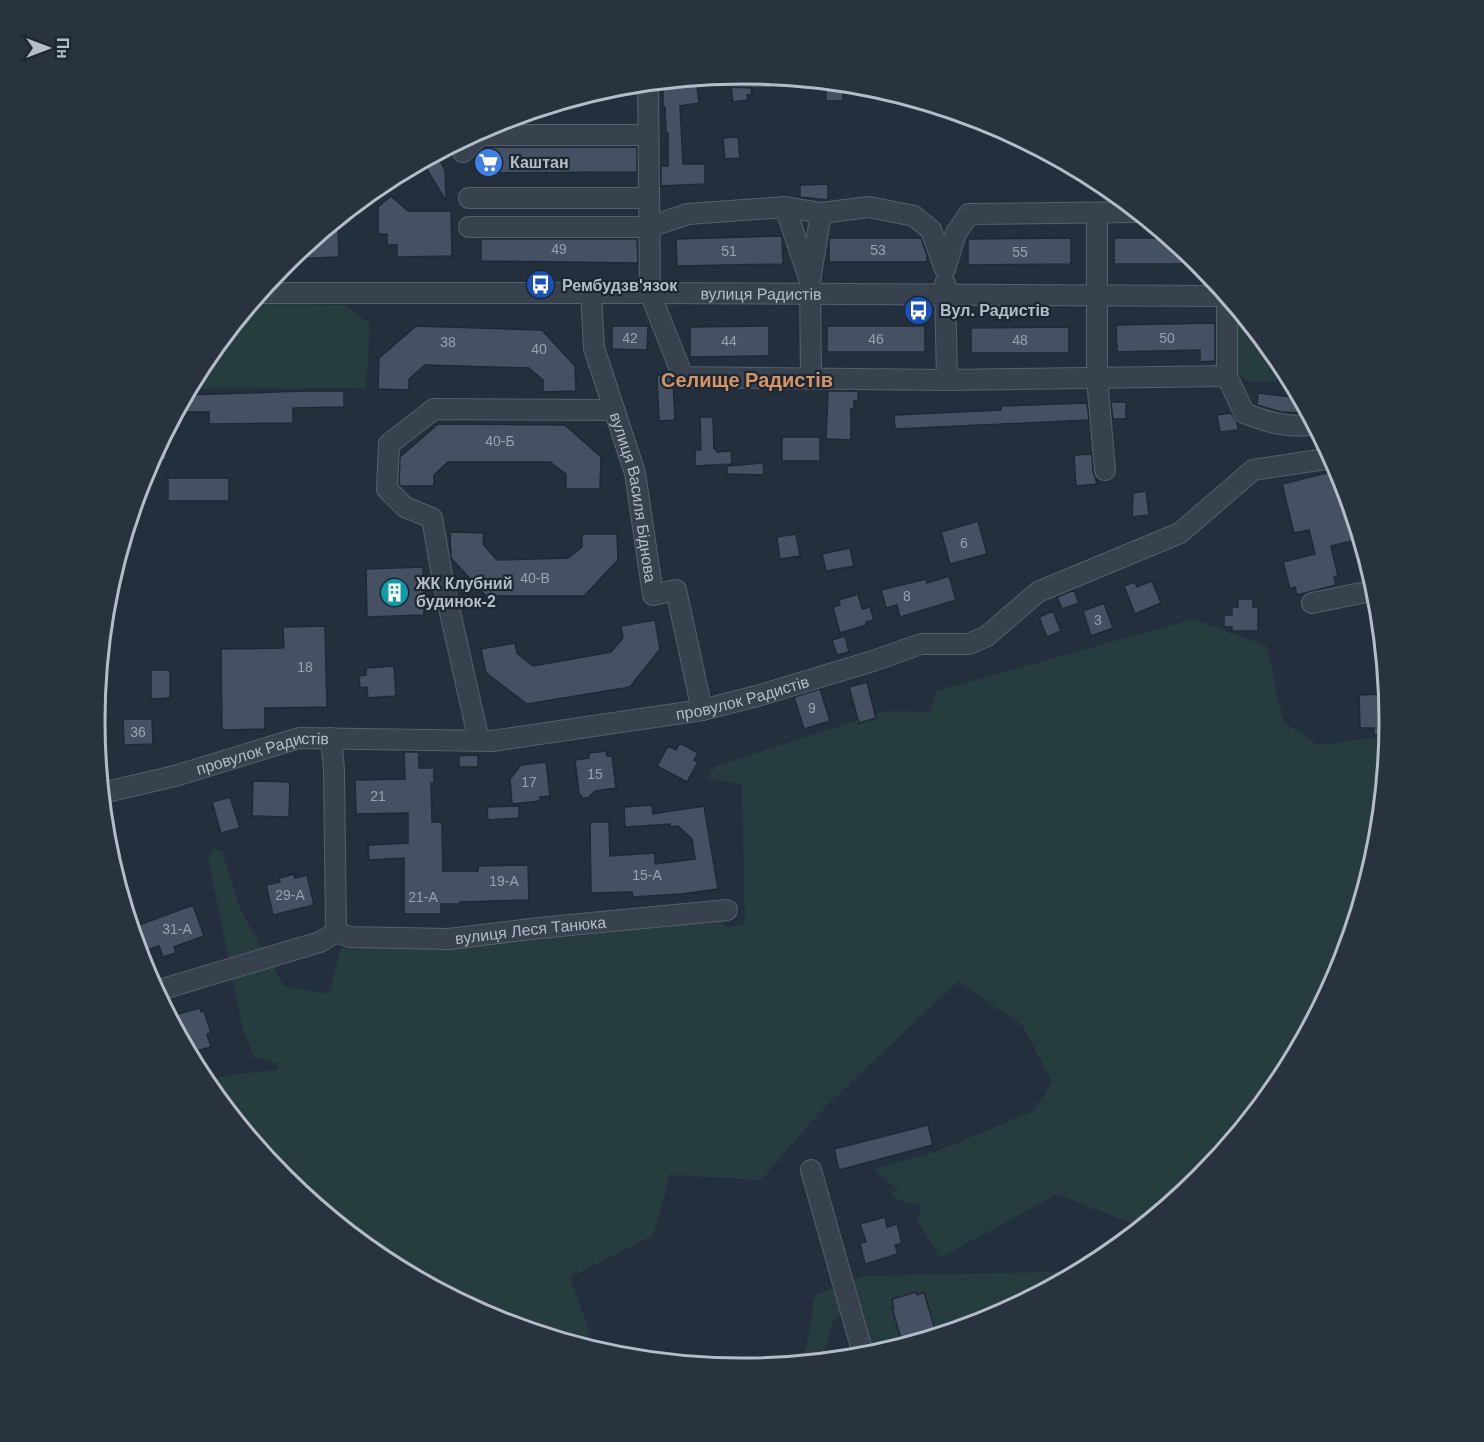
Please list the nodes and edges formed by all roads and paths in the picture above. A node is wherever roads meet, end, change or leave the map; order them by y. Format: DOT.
graph roads {
  1 [pos="648,91"];
  2 [pos="492,135"];
  3 [pos="648,135"];
  4 [pos="470,146"];
  5 [pos="463,152"];
  6 [pos="469,198"];
  7 [pos="648,198"];
  8 [pos="785,207"];
  9 [pos="1125,212"];
  10 [pos="821,213"];
  11 [pos="1097,213"];
  12 [pos="469,227"];
  13 [pos="649,227"];
  14 [pos="945,269"];
  15 [pos="810,287"];
  16 [pos="271,293"];
  17 [pos="591,293"];
  18 [pos="650,293"];
  19 [pos="945,295"];
  20 [pos="1096,296"];
  21 [pos="1216,296"];
  22 [pos="1227,308"];
  23 [pos="1227,376"];
  24 [pos="811,378"];
  25 [pos="1097,378"];
  26 [pos="947,380"];
  27 [pos="614,410"];
  28 [pos="1306,426"];
  29 [pos="1323,459"];
  30 [pos="1105,470"];
  31 [pos="1366,592"];
  32 [pos="1312,603"];
  33 [pos="702,710"];
  34 [pos="331,738"];
  35 [pos="479,741"];
  36 [pos="109,791"];
  37 [pos="727,910"];
  38 [pos="336,932"];
  39 [pos="164,989"];
  40 [pos="811,1170"];
  41 [pos="861,1347"];
  1 -- 3 [label="street"];
  2 -- 3 [label="street"];
  3 -- 7 [label="street"];
  4 -- 5 [label="street"];
  6 -- 7 [label="street"];
  7 -- 13 [label="street"];
  8 -- 10 [label="street"];
  8 -- 13 [label="street"];
  8 -- 15 [label="street"];
  9 -- 11 [label="street"];
  10 -- 14 [label="street"];
  10 -- 15 [label="street"];
  11 -- 14 [label="street"];
  11 -- 20 [label="street"];
  12 -- 13 [label="street"];
  13 -- 18 [label="street"];
  14 -- 19 [label="street"];
  15 -- 18 [label="street, вулиця Радистів"];
  15 -- 19 [label="street, вулиця Радистів"];
  15 -- 24 [label="street"];
  16 -- 17 [label="street, вулиця Радистів"];
  17 -- 18 [label="street, вулиця Радистів"];
  17 -- 27 [label="street, вулиця Василя Біднова"];
  18 -- 24 [label="street"];
  19 -- 20 [label="street, вулиця Радистів"];
  19 -- 26 [label="street"];
  20 -- 21 [label="street, вулиця Радистів"];
  20 -- 25 [label="street"];
  22 -- 23 [label="street"];
  23 -- 25 [label="street"];
  23 -- 28 [label="street"];
  24 -- 26 [label="street"];
  25 -- 26 [label="street"];
  25 -- 30 [label="street"];
  27 -- 33 [label="street, вулиця Василя Біднова"];
  27 -- 35 [label="street"];
  29 -- 33 [label="street, провулок Радистів"];
  31 -- 32 [label="street"];
  33 -- 35 [label="street, провулок Радистів"];
  34 -- 35 [label="street, провулок Радистів"];
  34 -- 36 [label="street, провулок Радистів"];
  34 -- 38 [label="street"];
  37 -- 38 [label="street, вулиця Леся Танюка"];
  38 -- 39 [label="street"];
  40 -- 41 [label="street"];
}
